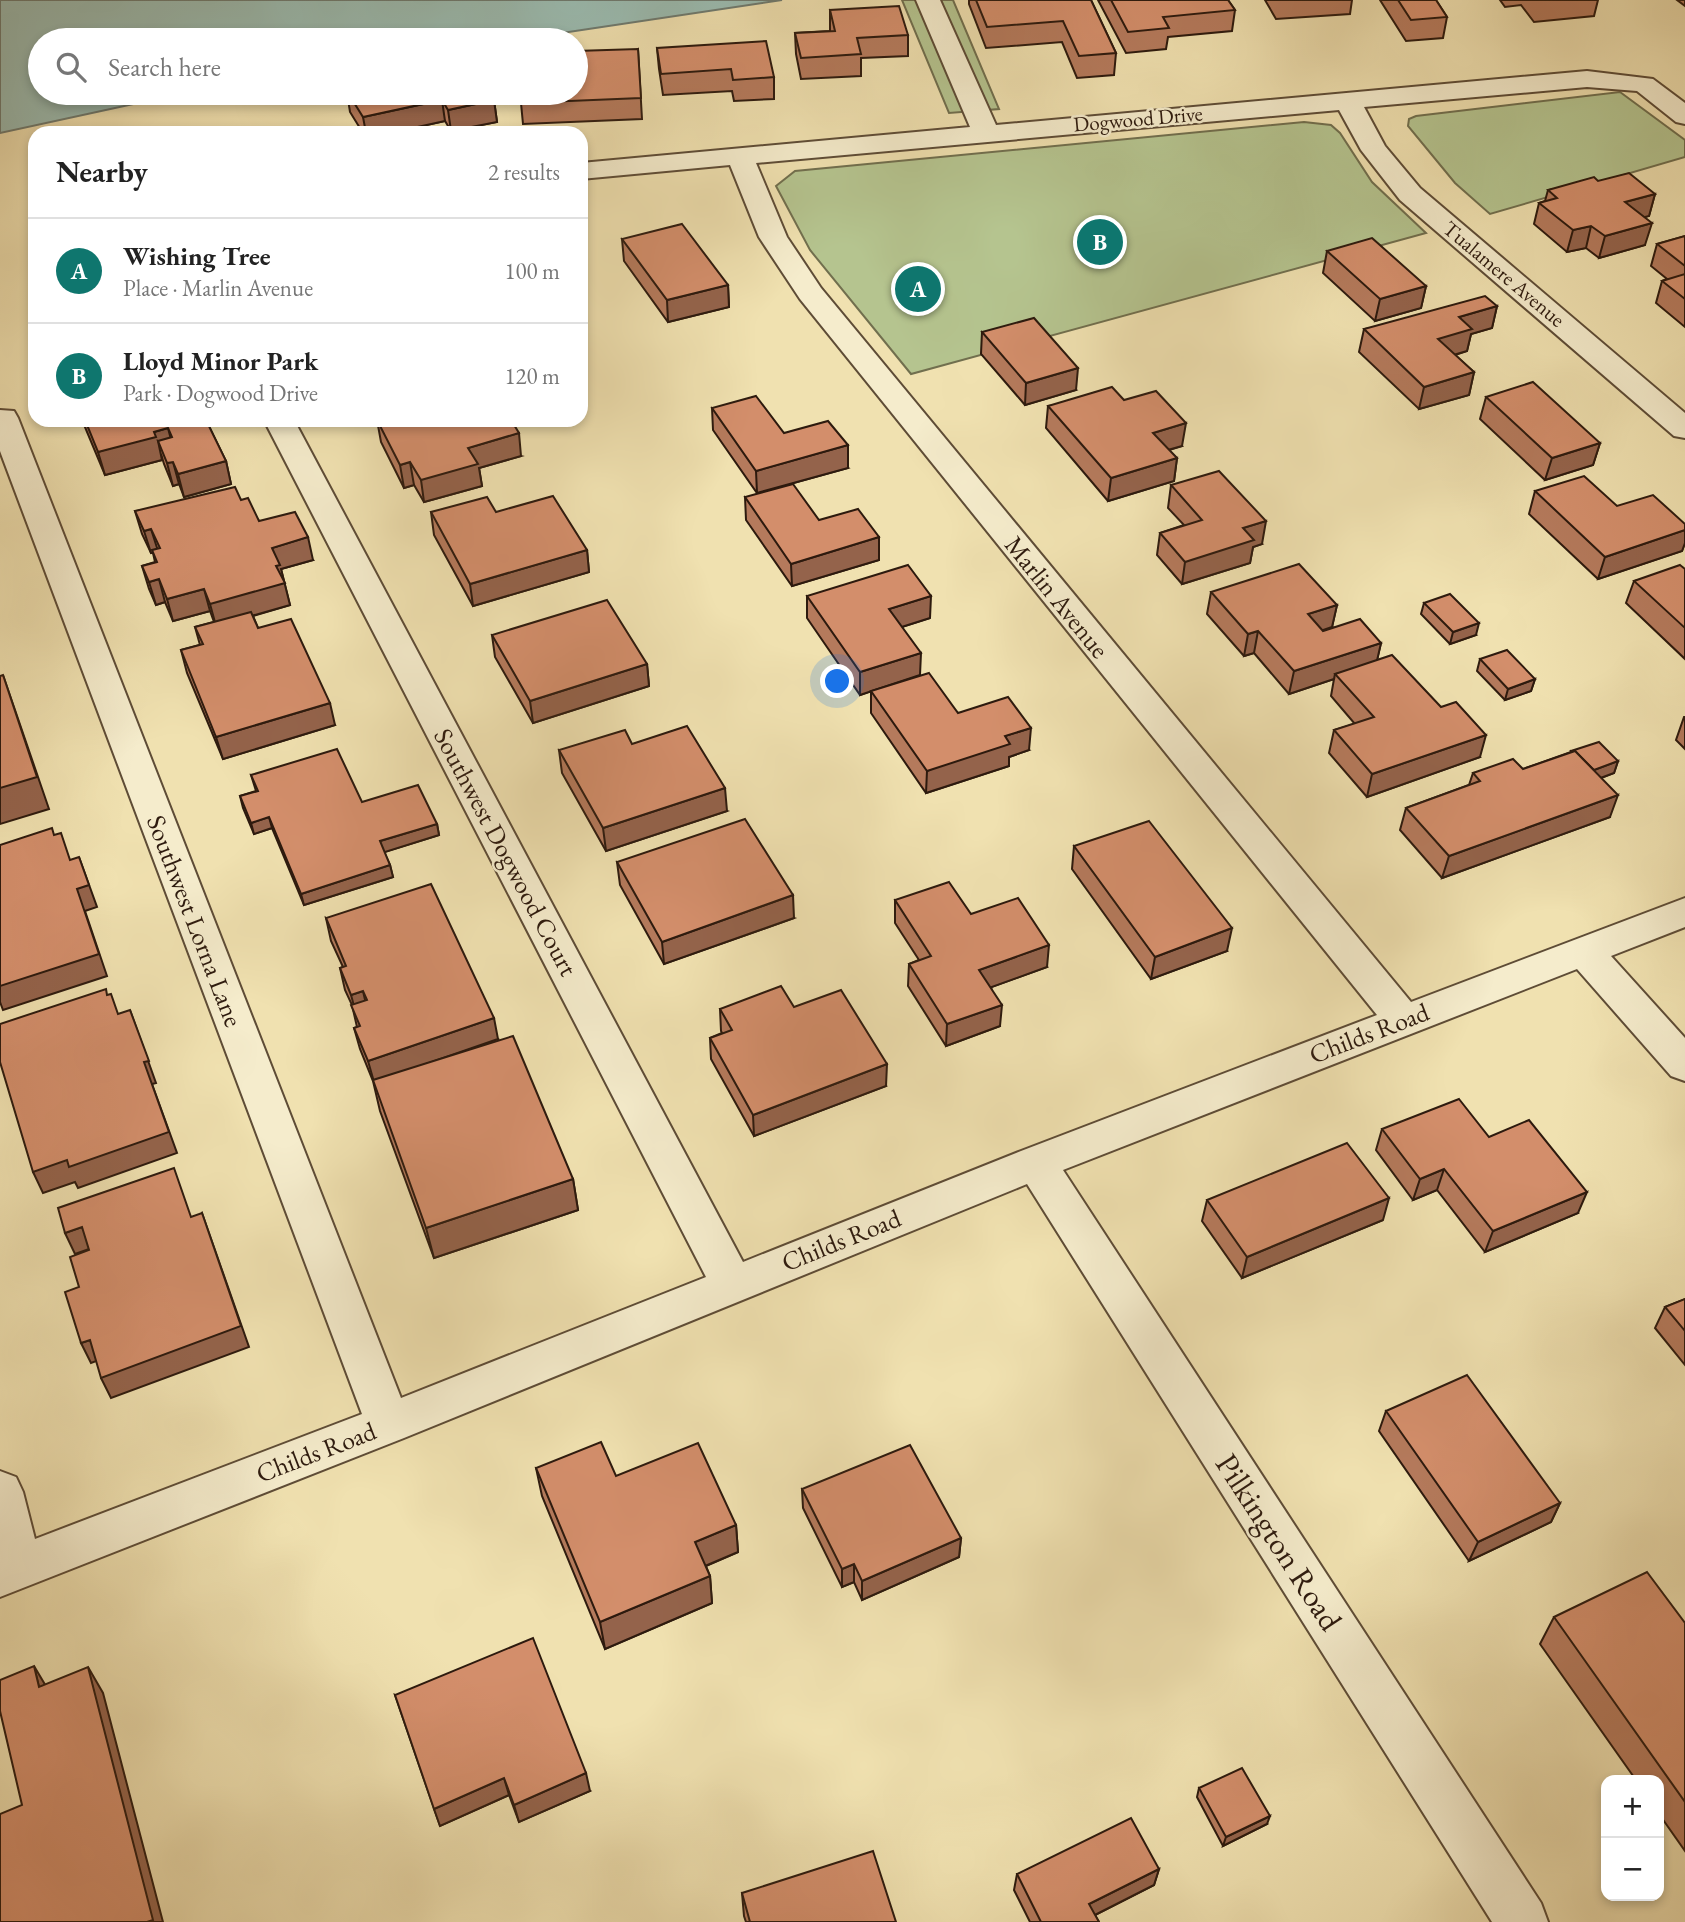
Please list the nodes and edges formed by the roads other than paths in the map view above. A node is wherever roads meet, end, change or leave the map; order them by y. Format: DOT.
graph roads {
  1 [pos="928,0"];
  2 [pos="1348,99"];
  3 [pos="1685,116"];
  4 [pos="986,133"];
  5 [pos="740,156"];
  6 [pos="588,170"];
  7 [pos="3,418"];
  8 [pos="283,427"];
  9 [pos="1685,429"];
  10 [pos="1685,912"];
  11 [pos="1583,950"];
  12 [pos="1403,1020"];
  13 [pos="1685,1065"];
  14 [pos="1036,1163"];
  15 [pos="732,1284"];
  16 [pos="388,1424"];
  17 [pos="0,1492"];
  18 [pos="10,1571"];
  19 [pos="1522,1922"];
  1 -- 4 [label="street"];
  2 -- 3 [label="street, Dogwood Drive"];
  2 -- 4 [label="street, Dogwood Drive"];
  2 -- 9 [label="street, Tualamere Avenue"];
  4 -- 5 [label="street, Dogwood Drive"];
  5 -- 6 [label="street, Dogwood Drive"];
  5 -- 12 [label="street, Marlin Avenue"];
  7 -- 16 [label="street, Southwest Lorna Lane"];
  8 -- 15 [label="street, Southwest Dogwood Court"];
  10 -- 11 [label="street, Childs Road"];
  11 -- 12 [label="street, Childs Road"];
  11 -- 13 [label="street"];
  12 -- 14 [label="street, Childs Road"];
  14 -- 15 [label="street, Childs Road"];
  14 -- 19 [label="street, Pilkington Road"];
  15 -- 16 [label="street, Childs Road"];
  16 -- 18 [label="street, Childs Road"];
  17 -- 18 [label="street"];
}
